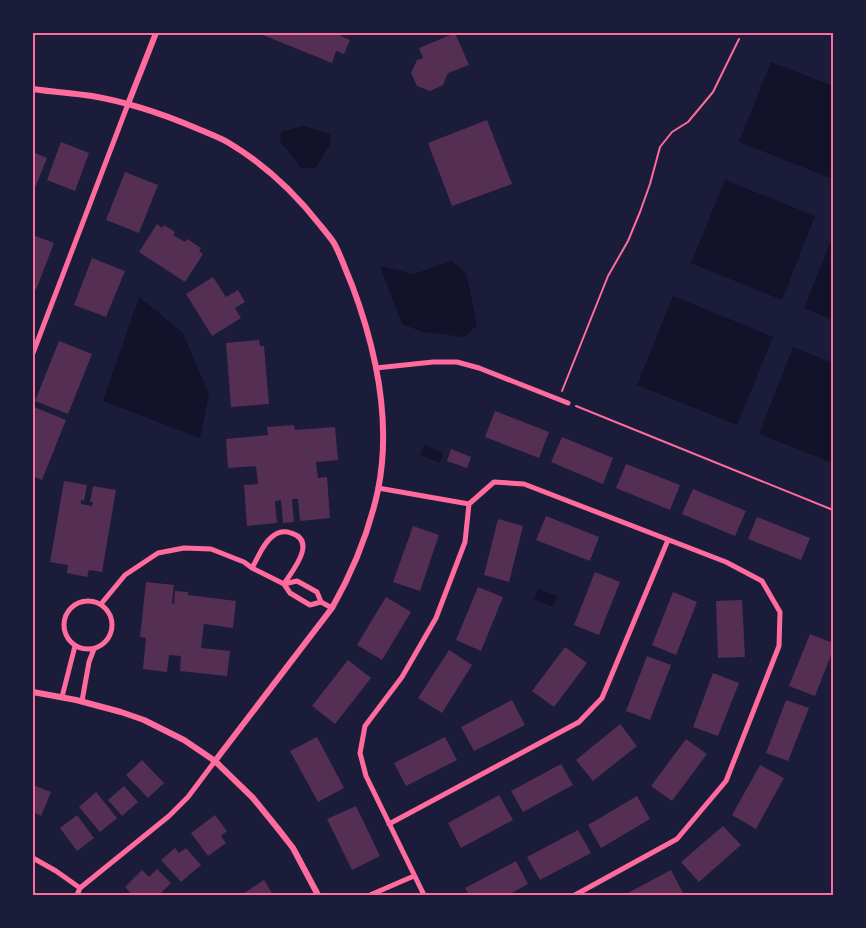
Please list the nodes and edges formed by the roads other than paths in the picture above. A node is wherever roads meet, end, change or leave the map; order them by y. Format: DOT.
graph roads {
  1 [pos="156,33"];
  2 [pos="33,89"];
  3 [pos="128,104"];
  4 [pos="33,354"];
  5 [pos="376,368"];
  6 [pos="568,403"];
  7 [pos="378,488"];
  8 [pos="470,504"];
  9 [pos="668,540"];
  10 [pos="252,568"];
  11 [pos="284,584"];
  12 [pos="321,602"];
  13 [pos="101,604"];
  14 [pos="332,608"];
  15 [pos="75,646"];
  16 [pos="94,649"];
  17 [pos="33,692"];
  18 [pos="62,697"];
  19 [pos="82,701"];
  20 [pos="215,761"];
  21 [pos="389,824"];
  22 [pos="33,858"];
  23 [pos="414,876"];
  24 [pos="80,888"];
  25 [pos="77,895"];
  26 [pos="318,895"];
  27 [pos="370,895"];
  28 [pos="423,895"];
  29 [pos="575,895"];
  1 -- 3 [label="street"];
  2 -- 3 [label="street"];
  3 -- 4 [label="street"];
  3 -- 5 [label="street"];
  5 -- 6 [label="street"];
  5 -- 7 [label="street"];
  7 -- 8 [label="street"];
  7 -- 14 [label="street"];
  8 -- 9 [label="street"];
  8 -- 21 [label="street"];
  9 -- 21 [label="street"];
  9 -- 29 [label="street"];
  10 -- 11 [label="street"];
  10 -- 11 [label="street"];
  10 -- 13 [label="street"];
  11 -- 12 [label="street"];
  11 -- 12 [label="street"];
  12 -- 14 [label="street"];
  13 -- 15 [label="street"];
  13 -- 16 [label="street"];
  14 -- 20 [label="street"];
  15 -- 16 [label="street"];
  15 -- 18 [label="street"];
  16 -- 19 [label="street"];
  17 -- 18 [label="street"];
  18 -- 19 [label="street"];
  19 -- 20 [label="street"];
  20 -- 24 [label="street"];
  20 -- 26 [label="street"];
  21 -- 23 [label="street"];
  22 -- 24 [label="street"];
  23 -- 27 [label="street"];
  23 -- 28 [label="street"];
  24 -- 25 [label="street"];
}
